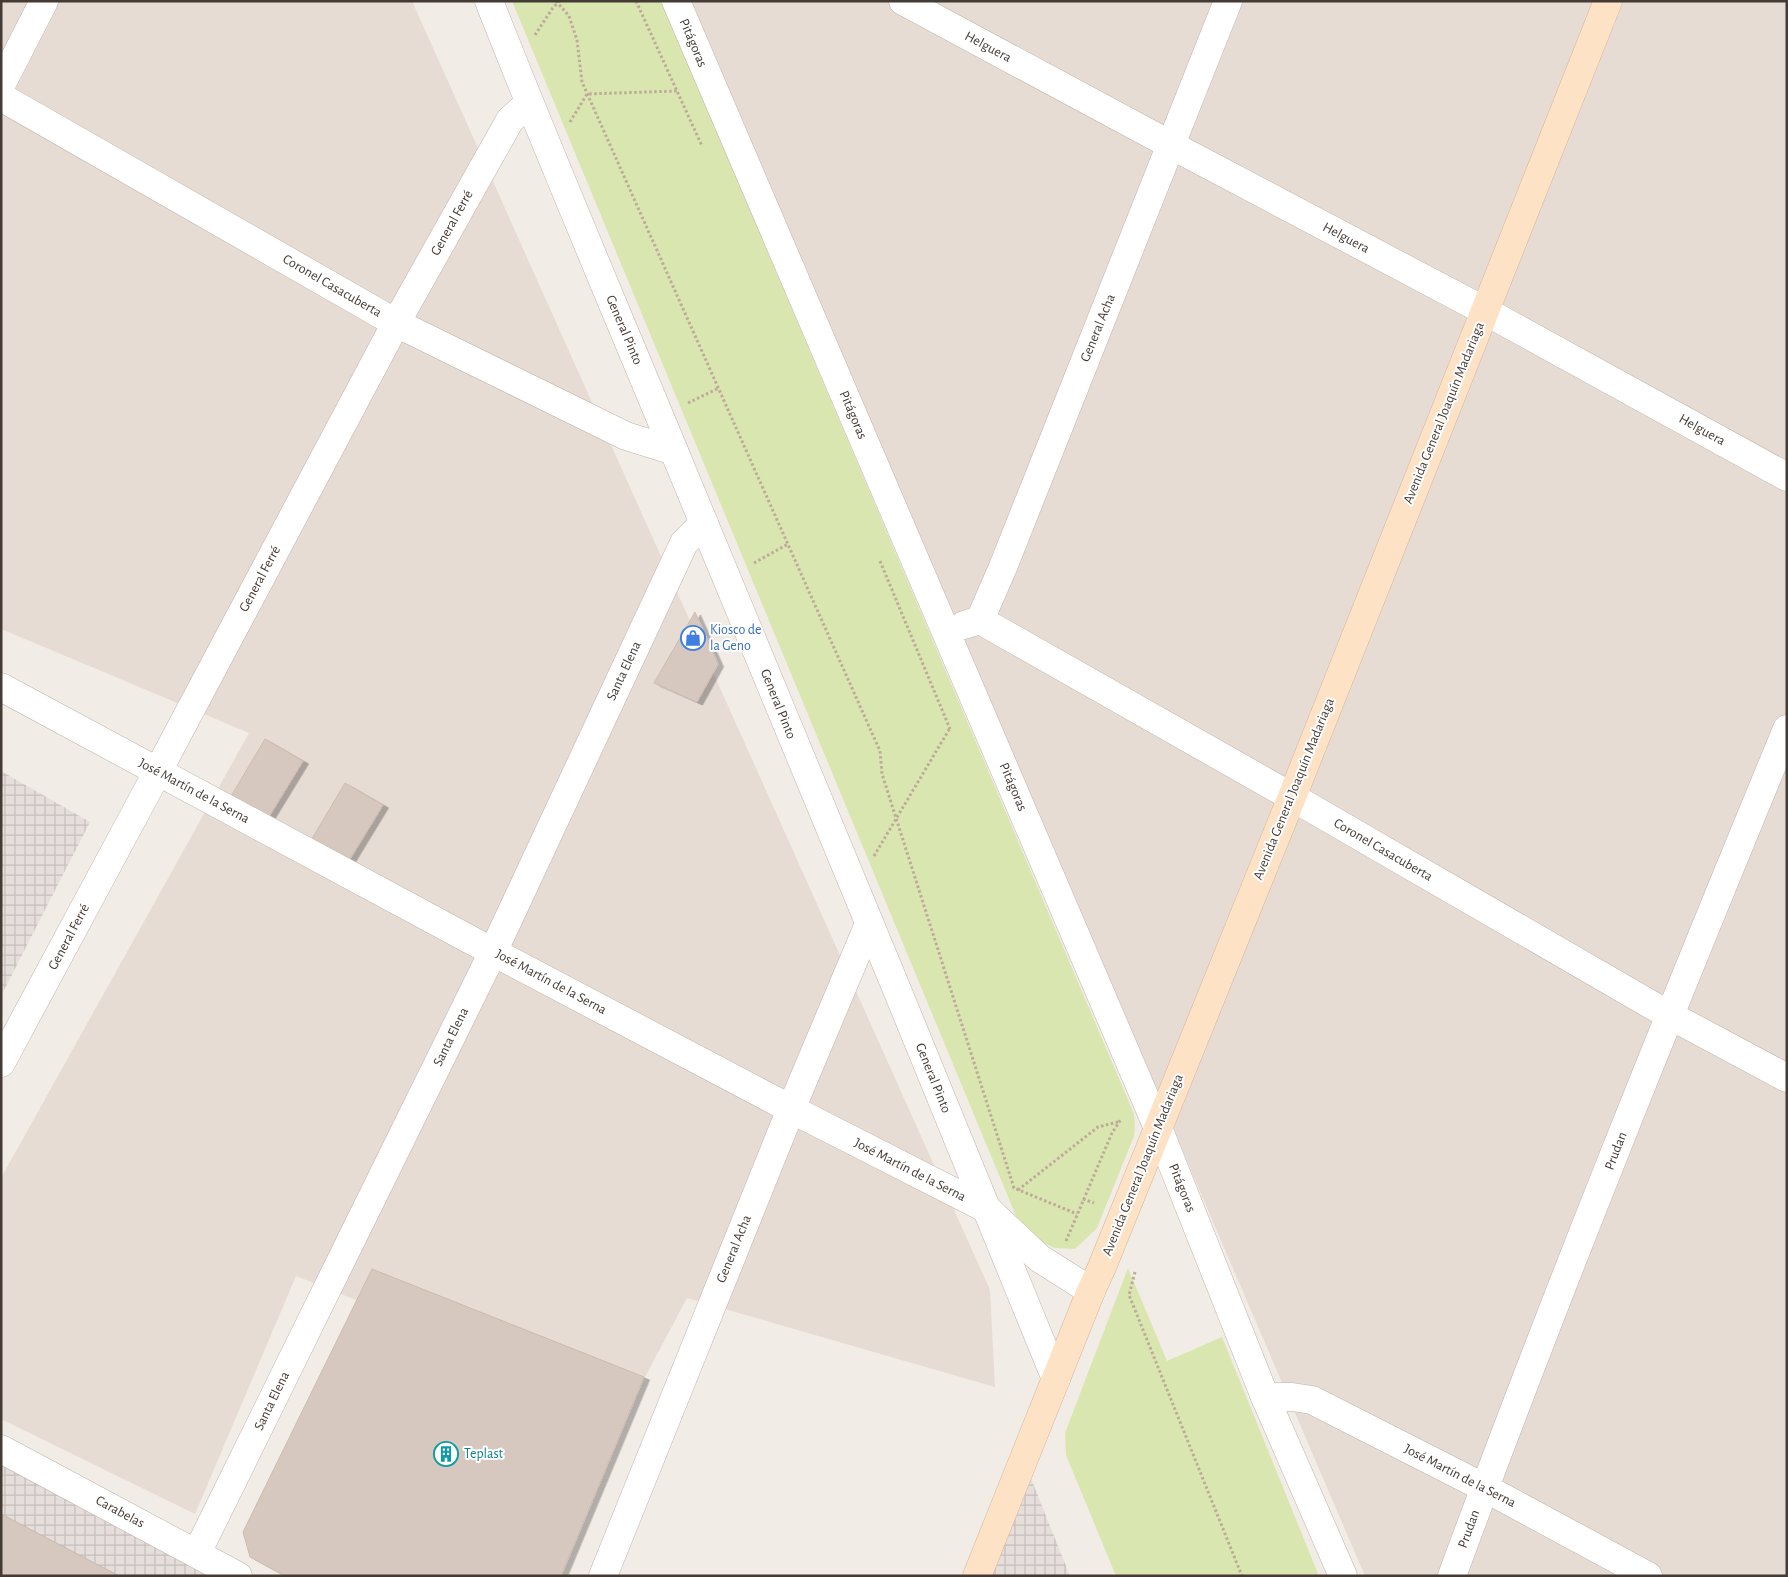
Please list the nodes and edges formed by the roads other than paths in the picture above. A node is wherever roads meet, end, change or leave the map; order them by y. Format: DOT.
graph roads {
  1 [pos="44,1"];
  2 [pos="489,1"];
  3 [pos="676,1"];
  4 [pos="903,1"];
  5 [pos="1228,1"];
  6 [pos="1608,1"];
  7 [pos="1,84"];
  8 [pos="1,97"];
  9 [pos="528,102"];
  10 [pos="1171,145"];
  11 [pos="1485,311"];
  12 [pos="396,323"];
  13 [pos="674,451"];
  14 [pos="1787,477"];
  15 [pos="704,523"];
  16 [pos="980,620"];
  17 [pos="946,630"];
  18 [pos="1,687"];
  19 [pos="1787,729"];
  20 [pos="158,771"];
  21 [pos="1292,797"];
  22 [pos="869,924"];
  23 [pos="493,952"];
  24 [pos="1669,1015"];
  25 [pos="1,1063"];
  26 [pos="1787,1078"];
  27 [pos="791,1109"];
  28 [pos="1158,1128"];
  29 [pos="987,1209"];
  30 [pos="1091,1291"];
  31 [pos="1056,1379"];
  32 [pos="1265,1397"];
  33 [pos="1,1449"];
  34 [pos="1484,1488"];
  35 [pos="197,1553"];
  36 [pos="238,1576"];
  37 [pos="603,1576"];
  38 [pos="977,1576"];
  39 [pos="1343,1576"];
  40 [pos="1452,1576"];
  41 [pos="1648,1576"];
  1 -- 7 [label="street"];
  2 -- 9 [label="street, General Pinto"];
  3 -- 17 [label="street, Pitágoras"];
  4 -- 10 [label="street, Helguera"];
  5 -- 10 [label="street, General Acha"];
  6 -- 11 [label="main road, Avenida General Joaquín Madariaga"];
  8 -- 12 [label="street, Coronel Casacuberta"];
  9 -- 12 [label="street, General Ferré"];
  9 -- 13 [label="street, General Pinto"];
  10 -- 11 [label="street, Helguera"];
  10 -- 16 [label="street, General Acha"];
  11 -- 14 [label="street, Helguera"];
  11 -- 21 [label="main road, Avenida General Joaquín Madariaga"];
  12 -- 13 [label="street, Coronel Casacuberta"];
  12 -- 20 [label="street, General Ferré"];
  13 -- 15 [label="street, General Pinto"];
  15 -- 22 [label="street, General Pinto"];
  15 -- 23 [label="street, Santa Elena"];
  16 -- 17 [label="street"];
  16 -- 21 [label="street, Coronel Casacuberta"];
  17 -- 28 [label="street, Pitágoras"];
  18 -- 20 [label="street, José Martín de la Serna"];
  19 -- 24 [label="street, Prudan"];
  20 -- 23 [label="street, José Martín de la Serna"];
  20 -- 25 [label="street, General Ferré"];
  21 -- 24 [label="street, Coronel Casacuberta"];
  21 -- 28 [label="main road, Avenida General Joaquín Madariaga"];
  22 -- 27 [label="street, General Acha"];
  22 -- 29 [label="street, General Pinto"];
  23 -- 27 [label="street, José Martín de la Serna"];
  23 -- 35 [label="street, Santa Elena"];
  24 -- 26 [label="street, Coronel Casacuberta"];
  24 -- 34 [label="street, Prudan"];
  27 -- 29 [label="street, José Martín de la Serna"];
  27 -- 37 [label="street, General Acha"];
  28 -- 30 [label="main road, Avenida General Joaquín Madariaga"];
  28 -- 32 [label="street, Pitágoras"];
  29 -- 30 [label="street, José Martín de la Serna"];
  29 -- 31 [label="street, General Pinto"];
  30 -- 31 [label="main road, Avenida General Joaquín Madariaga"];
  31 -- 38 [label="main road, Avenida General Joaquín Madariaga"];
  32 -- 34 [label="street, José Martín de la Serna"];
  32 -- 39 [label="street, Pitágoras"];
  33 -- 35 [label="street, Carabelas"];
  34 -- 40 [label="street, Prudan"];
  34 -- 41 [label="street, José Martín de la Serna"];
  35 -- 36 [label="street, Carabelas"];
}
